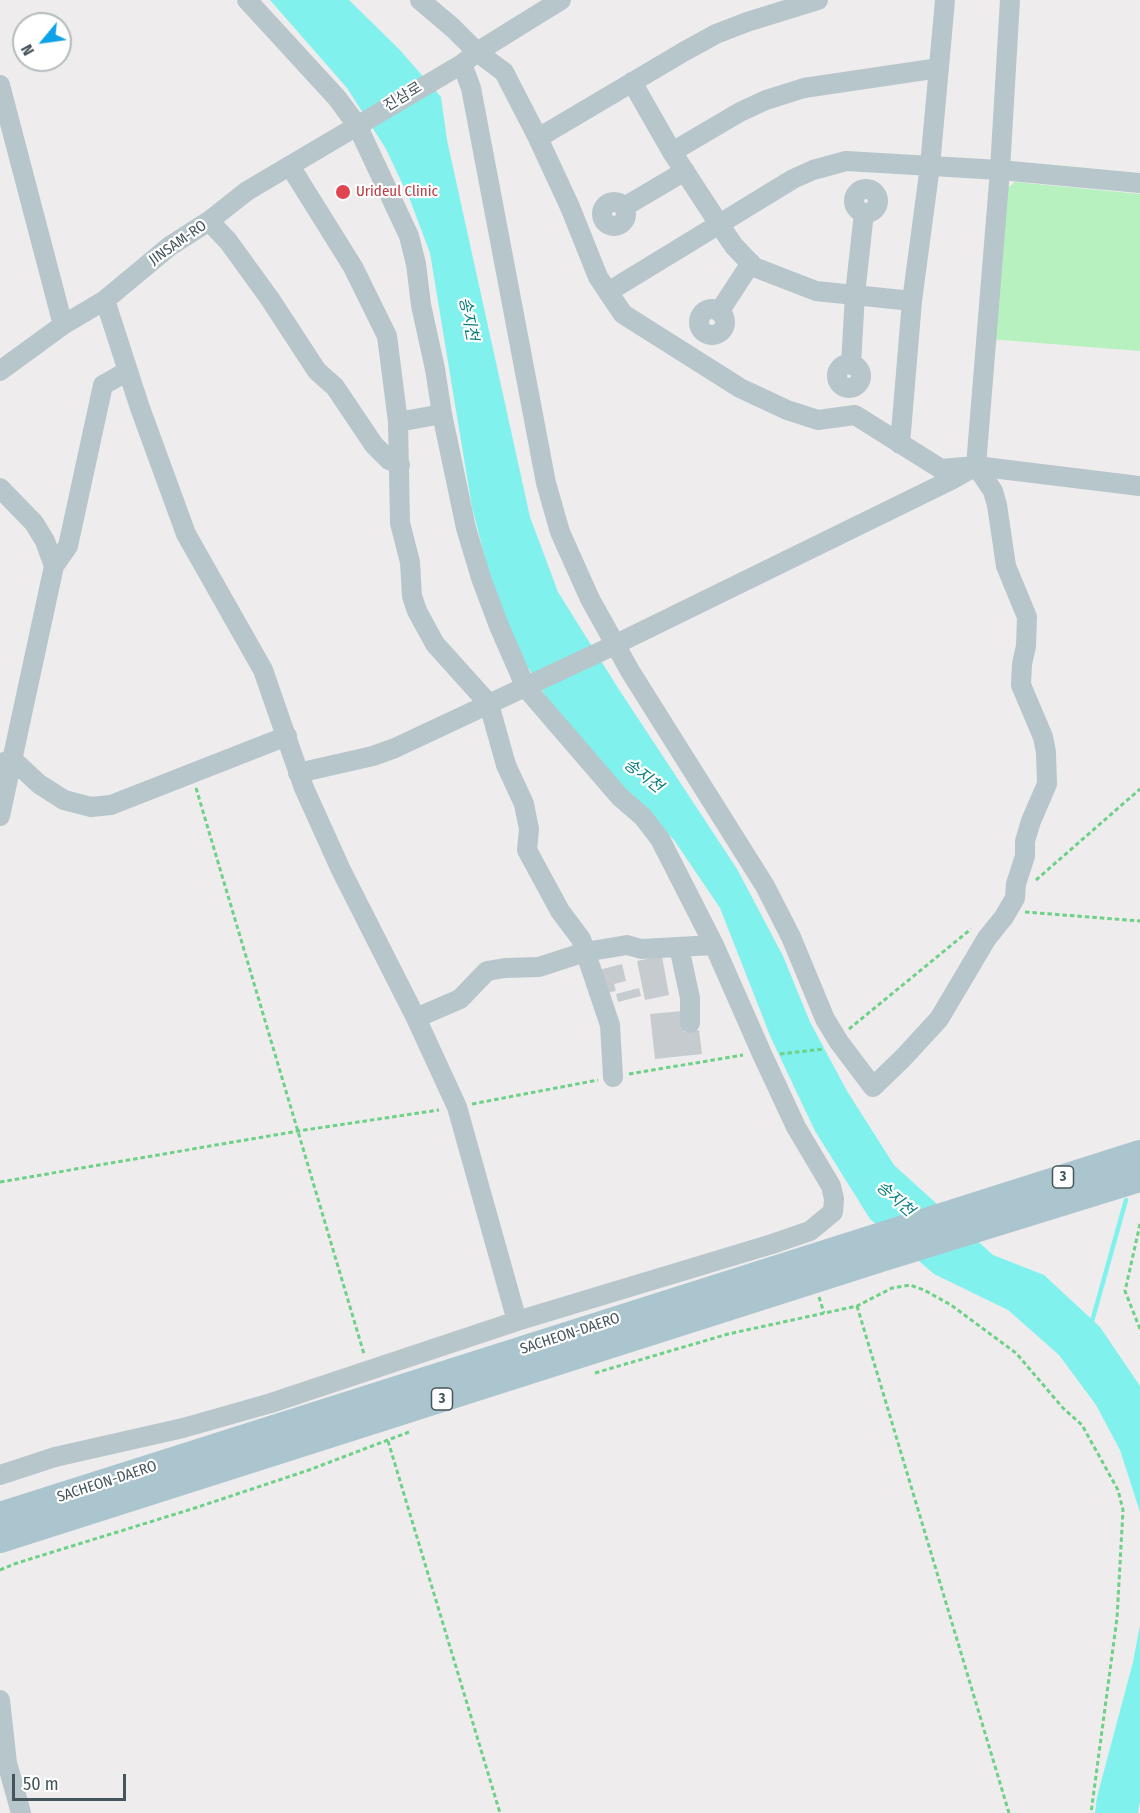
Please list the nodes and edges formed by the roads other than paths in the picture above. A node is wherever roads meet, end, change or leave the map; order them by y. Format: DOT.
graph roads {
  1 [pos="247,0"];
  2 [pos="420,0"];
  3 [pos="561,0"];
  4 [pos="818,0"];
  5 [pos="945,0"];
  6 [pos="1010,0"];
  7 [pos="462,62"];
  8 [pos="939,68"];
  9 [pos="632,82"];
  10 [pos="0,86"];
  11 [pos="358,124"];
  12 [pos="538,138"];
  13 [pos="672,152"];
  14 [pos="290,166"];
  15 [pos="930,166"];
  16 [pos="1000,170"];
  17 [pos="685,171"];
  18 [pos="1140,183"];
  19 [pos="624,207"];
  20 [pos="864,213"];
  21 [pos="209,221"];
  22 [pos="719,224"];
  23 [pos="751,263"];
  24 [pos="608,292"];
  25 [pos="855,294"];
  26 [pos="105,300"];
  27 [pos="912,301"];
  28 [pos="719,312"];
  29 [pos="63,325"];
  30 [pos="851,365"];
  31 [pos="0,371"];
  32 [pos="128,371"];
  33 [pos="442,414"];
  34 [pos="399,422"];
  35 [pos="900,444"];
  36 [pos="400,465"];
  37 [pos="976,466"];
  38 [pos="1140,486"];
  39 [pos="0,488"];
  40 [pos="54,566"];
  41 [pos="610,647"];
  42 [pos="530,686"];
  43 [pos="489,704"];
  44 [pos="287,736"];
  45 [pos="6,761"];
  46 [pos="298,773"];
  47 [pos="0,816"];
  48 [pos="714,945"];
  49 [pos="679,947"];
  50 [pos="585,952"];
  51 [pos="417,1018"];
  52 [pos="690,1023"];
  53 [pos="613,1077"];
  54 [pos="1140,1153"];
  55 [pos="1140,1179"];
  56 [pos="878,1247"];
  57 [pos="517,1321"];
  58 [pos="0,1475"];
  59 [pos="0,1504"];
  60 [pos="60,1509"];
  61 [pos="0,1515"];
  62 [pos="0,1540"];
  63 [pos="0,1549"];
  64 [pos="0,1700"];
  65 [pos="21,1813"];
  1 -- 11 [label="street"];
  2 -- 7 [label="street"];
  3 -- 7 [label="street"];
  4 -- 9 [label="street"];
  5 -- 8 [label="street"];
  6 -- 16 [label="street"];
  7 -- 11 [label="street, 진삼로"];
  7 -- 12 [label="street"];
  7 -- 41 [label="street"];
  8 -- 13 [label="street"];
  8 -- 15 [label="street"];
  9 -- 12 [label="street"];
  9 -- 13 [label="street"];
  10 -- 29 [label="street"];
  11 -- 14 [label="street, JINSAM-RO"];
  11 -- 33 [label="street"];
  12 -- 24 [label="street"];
  13 -- 17 [label="street"];
  14 -- 21 [label="street, JINSAM-RO"];
  14 -- 34 [label="street"];
  15 -- 16 [label="street"];
  15 -- 22 [label="street"];
  15 -- 27 [label="street"];
  16 -- 18 [label="street"];
  16 -- 37 [label="street"];
  17 -- 19 [label="street"];
  17 -- 22 [label="street"];
  20 -- 25 [label="street"];
  21 -- 26 [label="street, JINSAM-RO"];
  21 -- 36 [label="street"];
  22 -- 23 [label="street"];
  22 -- 24 [label="street"];
  23 -- 25 [label="street"];
  23 -- 28 [label="street"];
  24 -- 35 [label="street"];
  25 -- 27 [label="street"];
  25 -- 30 [label="street"];
  26 -- 29 [label="street, JINSAM-RO"];
  26 -- 32 [label="street"];
  27 -- 35 [label="street"];
  29 -- 31 [label="street, JINSAM-RO"];
  32 -- 40 [label="street"];
  32 -- 44 [label="street"];
  33 -- 34 [label="street"];
  33 -- 42 [label="street"];
  34 -- 36 [label="street"];
  35 -- 37 [label="street"];
  36 -- 43 [label="street"];
  37 -- 38 [label="street"];
  37 -- 41 [label="street"];
  37 -- 41 [label="street"];
  39 -- 40 [label="street"];
  40 -- 45 [label="street"];
  41 -- 42 [label="street"];
  42 -- 43 [label="street"];
  42 -- 48 [label="street"];
  43 -- 46 [label="street"];
  43 -- 50 [label="street"];
  44 -- 45 [label="street"];
  44 -- 46 [label="street"];
  45 -- 47 [label="street"];
  46 -- 51 [label="street"];
  48 -- 49 [label="street"];
  48 -- 57 [label="street"];
  49 -- 50 [label="street"];
  49 -- 52 [label="street"];
  50 -- 51 [label="street"];
  50 -- 53 [label="street"];
  51 -- 57 [label="street"];
  54 -- 56 [label="main road, SACHEON-DAERO / 3"];
  55 -- 56 [label="main road, SACHEON-DAERO / 3"];
  56 -- 60 [label="main road, SACHEON-DAERO / 3"];
  57 -- 58 [label="street"];
  59 -- 60 [label="main road"];
  60 -- 61 [label="main road, SACHEON-DAERO / 3"];
  60 -- 62 [label="main road, SACHEON-DAERO / 3"];
  60 -- 63 [label="main road"];
  64 -- 65 [label="street"];
}
